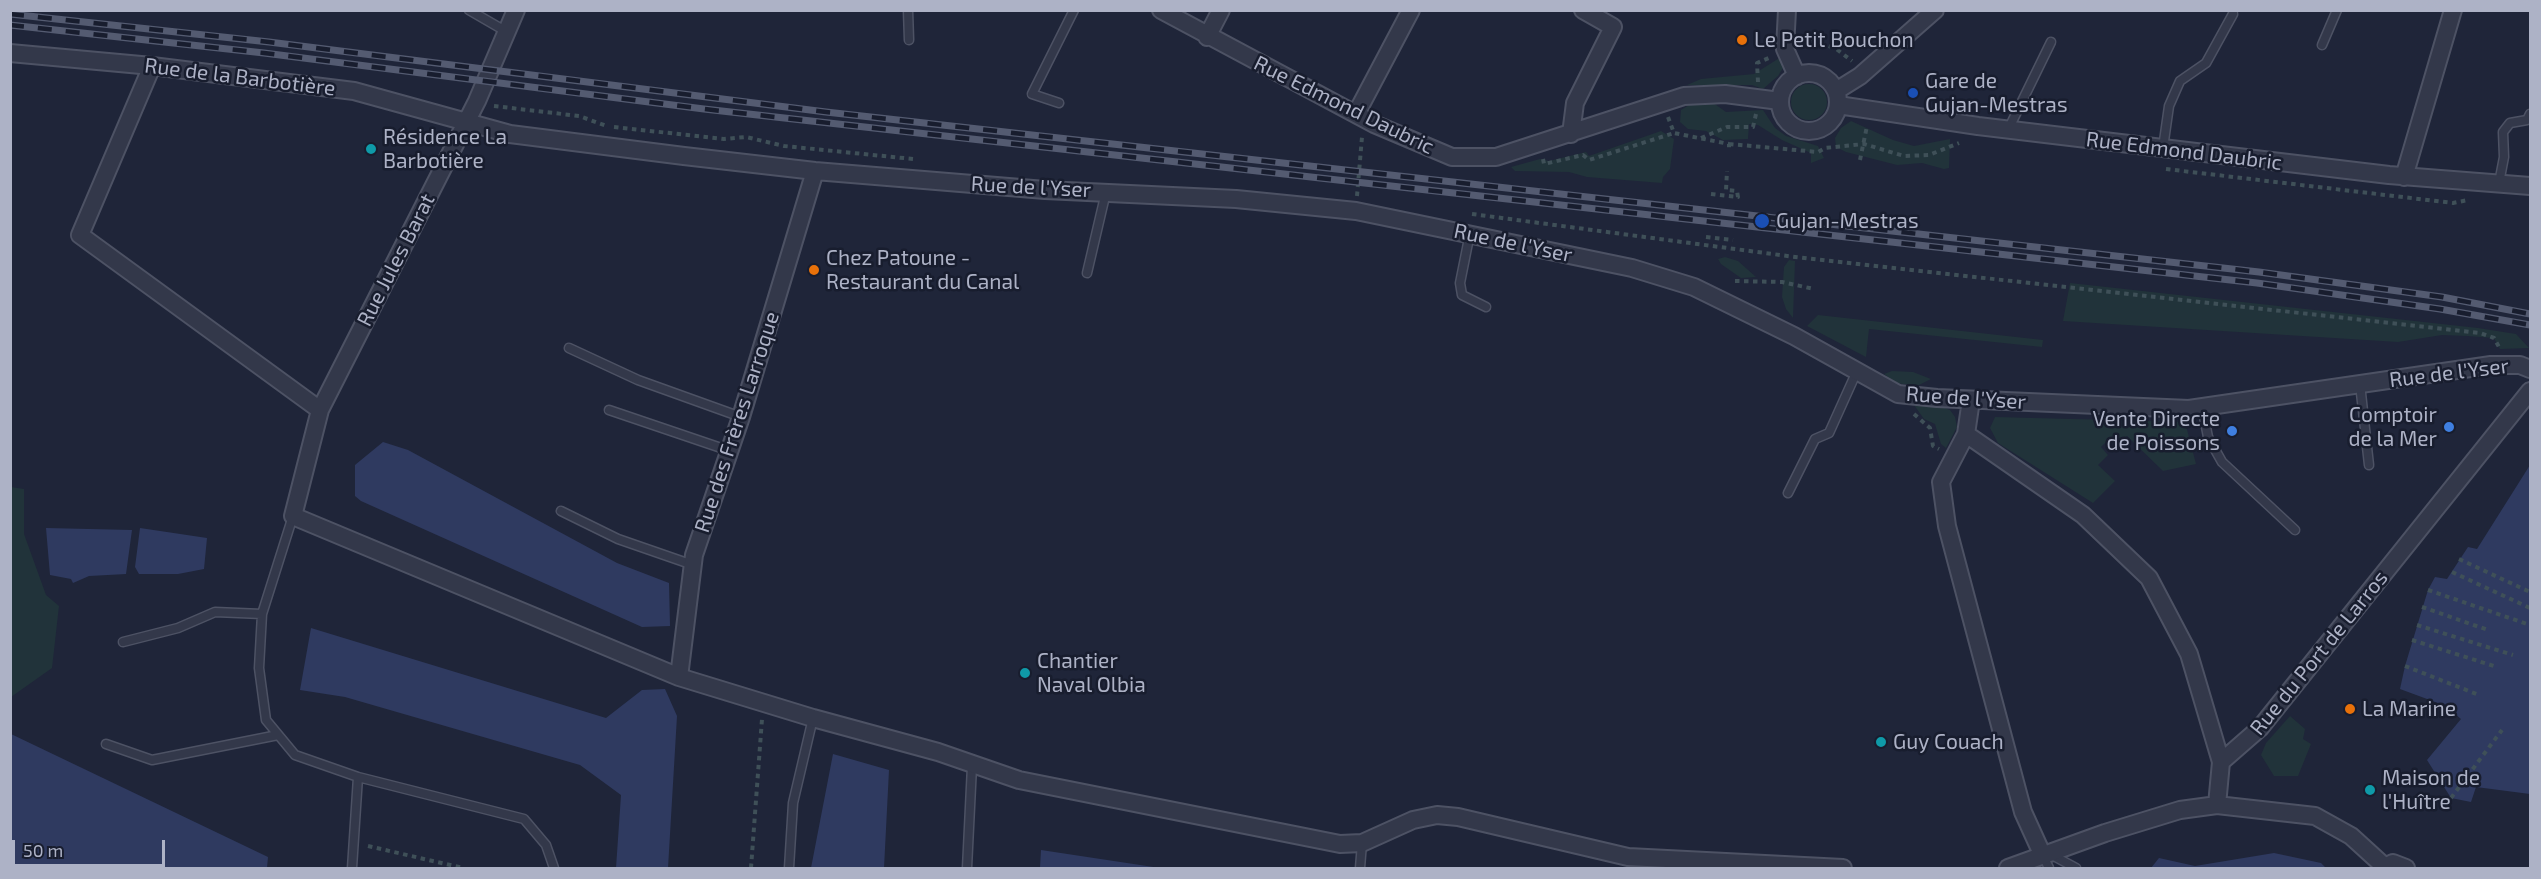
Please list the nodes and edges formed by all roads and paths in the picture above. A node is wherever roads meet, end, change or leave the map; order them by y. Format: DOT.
graph roads {
  1 [pos="469,10"];
  2 [pos="516,10"];
  3 [pos="908,10"];
  4 [pos="1074,10"];
  5 [pos="1161,10"];
  6 [pos="1221,10"];
  7 [pos="1411,10"];
  8 [pos="1583,10"];
  9 [pos="1787,10"];
  10 [pos="1935,10"];
  11 [pos="2337,10"];
  12 [pos="2453,10"];
  13 [pos="2233,14"];
  14 [pos="507,32"];
  15 [pos="1207,37"];
  16 [pos="909,40"];
  17 [pos="2051,42"];
  18 [pos="2322,45"];
  19 [pos="10,53"];
  20 [pos="152,66"];
  21 [pos="1797,76"];
  22 [pos="1837,98"];
  23 [pos="477,101"];
  24 [pos="1780,101"];
  25 [pos="1663,103"];
  26 [pos="1059,104"];
  27 [pos="2530,114"];
  28 [pos="1360,117"];
  29 [pos="466,123"];
  30 [pos="2008,130"];
  31 [pos="1674,133"];
  32 [pos="1571,134"];
  33 [pos="1966,144"];
  34 [pos="1536,145"];
  35 [pos="2163,148"];
  36 [pos="914,159"];
  37 [pos="2164,169"];
  38 [pos="815,171"];
  39 [pos="1727,171"];
  40 [pos="2404,177"];
  41 [pos="2499,183"];
  42 [pos="2530,186"];
  43 [pos="1106,191"];
  44 [pos="1711,194"];
  45 [pos="2472,200"];
  46 [pos="1353,202"];
  47 [pos="1468,214"];
  48 [pos="1471,233"];
  49 [pos="1706,237"];
  50 [pos="1733,240"];
  51 [pos="1087,273"];
  52 [pos="1735,281"];
  53 [pos="1814,289"];
  54 [pos="1486,307"];
  55 [pos="569,348"];
  56 [pos="2505,364"];
  57 [pos="2530,369"];
  58 [pos="1857,371"];
  59 [pos="2360,384"];
  60 [pos="2530,392"];
  61 [pos="1898,394"];
  62 [pos="1971,400"];
  63 [pos="2202,407"];
  64 [pos="320,410"];
  65 [pos="609,410"];
  66 [pos="741,417"];
  67 [pos="1966,434"];
  68 [pos="730,451"];
  69 [pos="1953,456"];
  70 [pos="2369,465"];
  71 [pos="1788,494"];
  72 [pos="561,511"];
  73 [pos="293,516"];
  74 [pos="2295,530"];
  75 [pos="2459,559"];
  76 [pos="693,566"];
  77 [pos="2452,572"];
  78 [pos="2428,590"];
  79 [pos="2530,592"];
  80 [pos="2422,607"];
  81 [pos="2530,608"];
  82 [pos="262,614"];
  83 [pos="2417,625"];
  84 [pos="2530,625"];
  85 [pos="2488,630"];
  86 [pos="2412,640"];
  87 [pos="123,642"];
  88 [pos="2513,655"];
  89 [pos="2405,666"];
  90 [pos="2497,667"];
  91 [pos="679,677"];
  92 [pos="2479,695"];
  93 [pos="764,704"];
  94 [pos="813,718"];
  95 [pos="2502,730"];
  96 [pos="278,735"];
  97 [pos="106,744"];
  98 [pos="2221,762"];
  99 [pos="972,766"];
  100 [pos="358,777"];
  101 [pos="2451,798"];
  102 [pos="2217,806"];
  103 [pos="352,843"];
  104 [pos="1362,843"];
  105 [pos="2047,859"];
  106 [pos="352,868"];
  107 [pos="463,868"];
  108 [pos="554,868"];
  109 [pos="751,868"];
  110 [pos="789,868"];
  111 [pos="967,868"];
  112 [pos="1360,868"];
  113 [pos="1776,868"];
  114 [pos="1843,868"];
  115 [pos="2008,868"];
  116 [pos="2076,868"];
  117 [pos="2384,868"];
  118 [pos="2406,868"];
  1 -- 14 [label="lane"];
  2 -- 14 [label="street, Rue Jules Barat"];
  3 -- 16 [label="lane"];
  4 -- 26 [label="lane"];
  5 -- 15 [label="street, Rue Edmond Daubric"];
  6 -- 15 [label="street"];
  7 -- 28 [label="street"];
  8 -- 32 [label="street"];
  9 -- 21 [label="street"];
  10 -- 22 [label="street"];
  11 -- 18 [label="lane"];
  12 -- 40 [label="street"];
  13 -- 35 [label="lane"];
  14 -- 23 [label="street, Rue Jules Barat"];
  15 -- 28 [label="street, Rue Edmond Daubric"];
  17 -- 30 [label="lane"];
  19 -- 20 [label="street, Rue de la Barbotière"];
  20 -- 29 [label="street, Rue de la Barbotière"];
  20 -- 64 [label="street"];
  21 -- 22 [label="street, Rue Edmond Daubric"];
  21 -- 24 [label="street"];
  22 -- 24 [label="street"];
  22 -- 30 [label="street, Rue Edmond Daubric"];
  23 -- 29 [label="street, Rue Jules Barat"];
  23 -- 36 [label="path"];
  24 -- 25 [label="street, Rue Edmond Daubric"];
  25 -- 31 [label="path"];
  25 -- 32 [label="street, Rue Edmond Daubric"];
  27 -- 41 [label="lane"];
  28 -- 34 [label="street, Rue Edmond Daubric"];
  28 -- 46 [label="path"];
  29 -- 38 [label="street, Rue de l'Yser"];
  29 -- 64 [label="street, Rue Jules Barat"];
  30 -- 35 [label="street, Rue Edmond Daubric"];
  31 -- 33 [label="path"];
  31 -- 34 [label="path"];
  32 -- 34 [label="street, Rue Edmond Daubric"];
  35 -- 40 [label="street, Rue Edmond Daubric"];
  37 -- 45 [label="path"];
  38 -- 43 [label="street, Rue de l'Yser"];
  38 -- 66 [label="street, Rue des Frères Larroque"];
  39 -- 44 [label="path"];
  40 -- 41 [label="street, Rue Edmond Daubric"];
  41 -- 42 [label="street, Rue Edmond Daubric"];
  43 -- 46 [label="street, Rue de l'Yser"];
  43 -- 51 [label="lane"];
  46 -- 48 [label="street, Rue de l'Yser"];
  47 -- 56 [label="path"];
  48 -- 54 [label="lane"];
  48 -- 58 [label="street, Rue de l'Yser"];
  49 -- 50 [label="path"];
  52 -- 53 [label="path"];
  55 -- 66 [label="lane"];
  56 -- 57 [label="street, Rue de l'Yser"];
  56 -- 59 [label="street, Rue de l'Yser"];
  58 -- 61 [label="street, Rue de l'Yser"];
  58 -- 71 [label="lane"];
  59 -- 63 [label="street, Rue de l'Yser"];
  59 -- 70 [label="lane"];
  60 -- 98 [label="street, Rue du Port de Larros"];
  61 -- 62 [label="street, Rue de l'Yser"];
  61 -- 69 [label="path"];
  62 -- 63 [label="street, Rue de l'Yser"];
  62 -- 67 [label="street"];
  63 -- 74 [label="lane"];
  64 -- 73 [label="street, Rue Jules Barat"];
  65 -- 68 [label="lane"];
  66 -- 68 [label="street, Rue des Frères Larroque"];
  67 -- 69 [label="street"];
  67 -- 98 [label="street"];
  68 -- 76 [label="street, Rue des Frères Larroque"];
  69 -- 105 [label="street"];
  72 -- 76 [label="lane"];
  73 -- 82 [label="lane"];
  73 -- 91 [label="street"];
  75 -- 79 [label="path"];
  76 -- 91 [label="street, Rue des Frères Larroque"];
  77 -- 81 [label="path"];
  78 -- 84 [label="path"];
  80 -- 85 [label="path"];
  82 -- 87 [label="lane"];
  82 -- 96 [label="lane"];
  83 -- 88 [label="path"];
  86 -- 90 [label="path"];
  89 -- 92 [label="path"];
  91 -- 93 [label="street"];
  93 -- 94 [label="street"];
  93 -- 109 [label="path"];
  94 -- 99 [label="street"];
  94 -- 110 [label="lane"];
  95 -- 101 [label="path"];
  96 -- 97 [label="lane"];
  96 -- 100 [label="lane"];
  98 -- 102 [label="street"];
  99 -- 104 [label="street"];
  99 -- 111 [label="lane"];
  100 -- 103 [label="lane"];
  100 -- 108 [label="lane"];
  102 -- 105 [label="street"];
  102 -- 117 [label="street"];
  103 -- 106 [label="lane"];
  103 -- 107 [label="path"];
  104 -- 112 [label="lane"];
  104 -- 113 [label="street"];
  105 -- 115 [label="street"];
  105 -- 116 [label="lane"];
  113 -- 114 [label="street"];
  117 -- 118 [label="street"];
}
